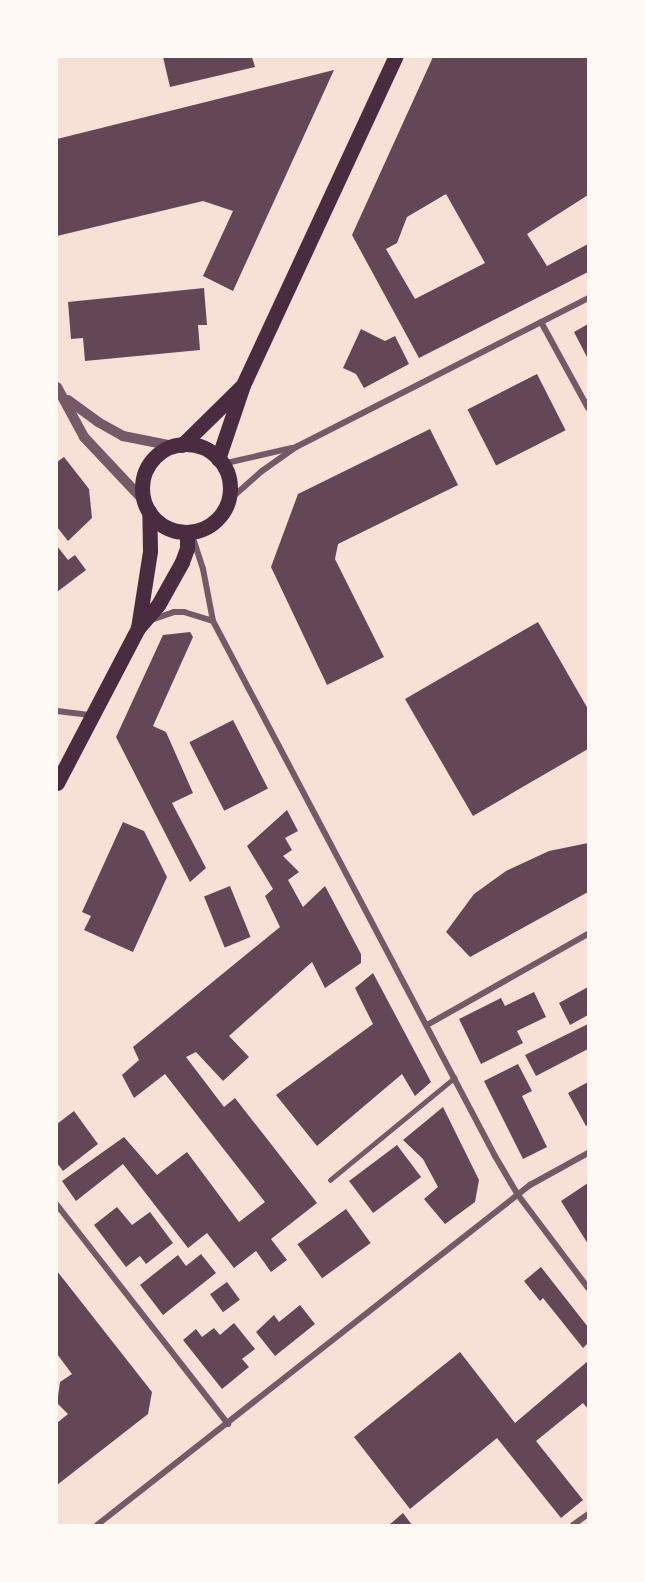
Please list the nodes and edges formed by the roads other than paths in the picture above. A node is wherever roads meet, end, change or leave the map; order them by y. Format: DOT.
graph roads {
  1 [pos="396,57"];
  2 [pos="588,298"];
  3 [pos="541,322"];
  4 [pos="243,385"];
  5 [pos="57,387"];
  6 [pos="66,399"];
  7 [pos="588,408"];
  8 [pos="177,446"];
  9 [pos="296,447"];
  10 [pos="220,461"];
  11 [pos="227,502"];
  12 [pos="146,507"];
  13 [pos="189,532"];
  14 [pos="213,621"];
  15 [pos="138,628"];
  16 [pos="57,711"];
  17 [pos="91,715"];
  18 [pos="57,783"];
  19 [pos="588,934"];
  20 [pos="427,1025"];
  21 [pos="454,1078"];
  22 [pos="588,1153"];
  23 [pos="330,1180"];
  24 [pos="518,1195"];
  25 [pos="57,1205"];
  26 [pos="588,1288"];
  27 [pos="228,1425"];
  28 [pos="588,1514"];
  29 [pos="97,1525"];
  30 [pos="573,1525"];
  1 -- 4 [label="main road"];
  2 -- 3 [label="street"];
  3 -- 7 [label="street"];
  3 -- 9 [label="street"];
  4 -- 8 [label="main road"];
  4 -- 10 [label="main road"];
  5 -- 6 [label="street"];
  6 -- 8 [label="street"];
  6 -- 12 [label="street"];
  8 -- 10 [label="main road"];
  8 -- 12 [label="main road"];
  9 -- 10 [label="street"];
  9 -- 11 [label="street"];
  10 -- 11 [label="main road"];
  11 -- 13 [label="main road"];
  12 -- 13 [label="main road"];
  12 -- 15 [label="main road"];
  13 -- 14 [label="street"];
  13 -- 15 [label="main road"];
  14 -- 15 [label="street"];
  14 -- 20 [label="street"];
  15 -- 17 [label="main road"];
  16 -- 17 [label="street"];
  17 -- 18 [label="main road"];
  19 -- 20 [label="street"];
  20 -- 21 [label="street"];
  21 -- 23 [label="lane"];
  21 -- 24 [label="street"];
  22 -- 24 [label="street"];
  24 -- 26 [label="street"];
  24 -- 27 [label="street"];
  25 -- 27 [label="street"];
  27 -- 29 [label="street"];
  28 -- 30 [label="street"];
}
